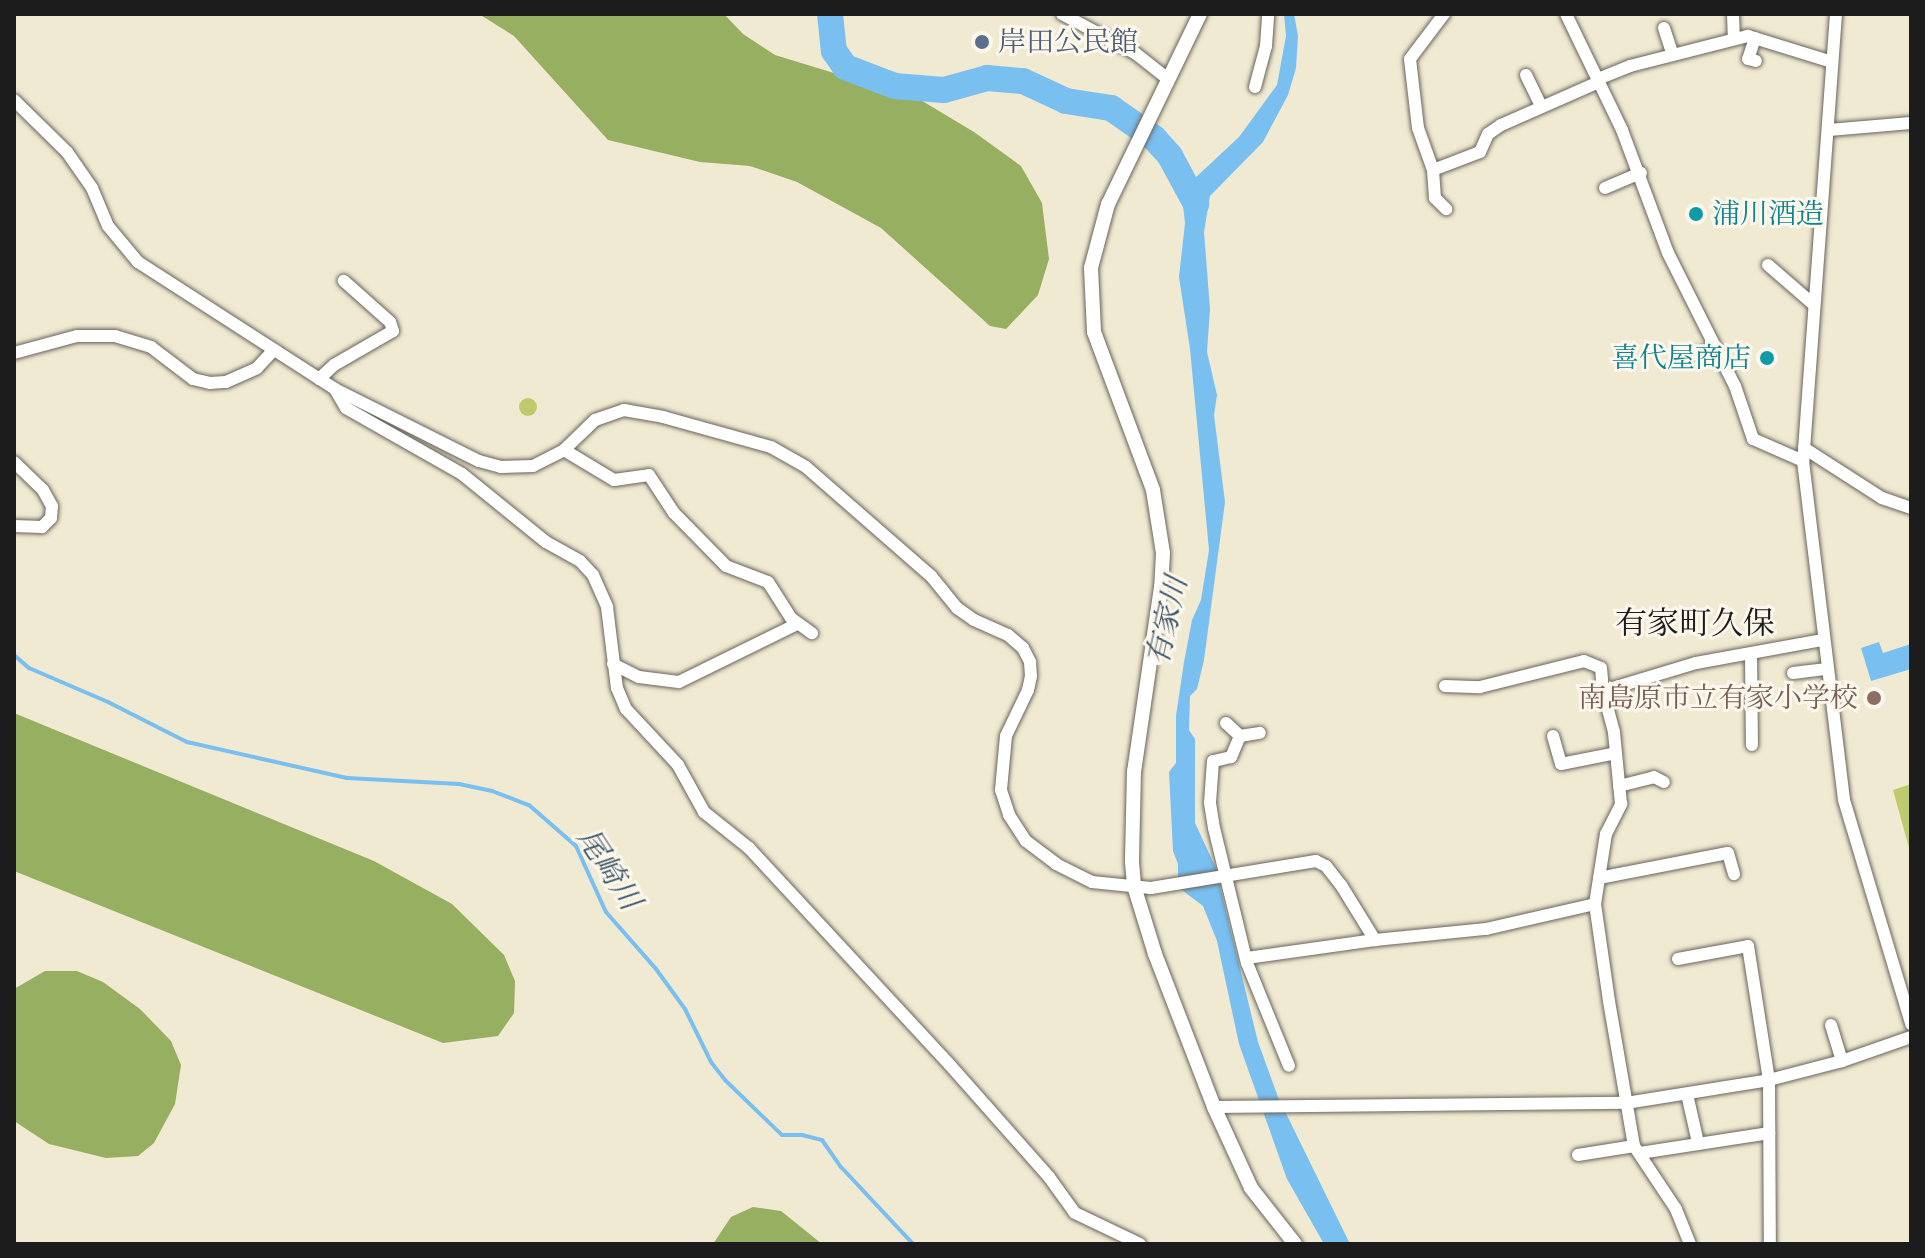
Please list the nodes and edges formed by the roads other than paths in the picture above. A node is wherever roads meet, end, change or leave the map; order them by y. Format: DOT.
graph roads {
  1 [pos="1062,14"];
  2 [pos="1200,14"];
  3 [pos="1268,14"];
  4 [pos="1444,14"];
  5 [pos="1566,14"];
  6 [pos="1733,14"];
  7 [pos="1836,14"];
  8 [pos="1664,28"];
  9 [pos="1755,38"];
  10 [pos="1734,39"];
  11 [pos="1673,55"];
  12 [pos="1756,61"];
  13 [pos="1832,62"];
  14 [pos="1526,75"];
  15 [pos="1168,79"];
  16 [pos="1598,80"];
  17 [pos="1255,87"];
  18 [pos="14,100"];
  19 [pos="1541,106"];
  20 [pos="1911,123"];
  21 [pos="1829,130"];
  22 [pos="1433,170"];
  23 [pos="1641,173"];
  24 [pos="1605,188"];
  25 [pos="1446,209"];
  26 [pos="1768,265"];
  27 [pos="344,281"];
  28 [pos="1813,304"];
  29 [pos="1717,349"];
  30 [pos="274,350"];
  31 [pos="14,353"];
  32 [pos="1680,358"];
  33 [pos="319,379"];
  34 [pos="335,389"];
  35 [pos="564,450"];
  36 [pos="1803,454"];
  37 [pos="14,462"];
  38 [pos="1911,508"];
  39 [pos="14,526"];
  40 [pos="797,624"];
  41 [pos="812,633"];
  42 [pos="1823,640"];
  43 [pos="1751,654"];
  44 [pos="613,664"];
  45 [pos="1827,669"];
  46 [pos="1793,673"];
  47 [pos="1445,686"];
  48 [pos="1603,691"];
  49 [pos="1226,723"];
  50 [pos="1260,733"];
  51 [pos="1240,736"];
  52 [pos="1553,736"];
  53 [pos="1752,745"];
  54 [pos="1616,753"];
  55 [pos="1664,782"];
  56 [pos="1619,786"];
  57 [pos="1734,874"];
  58 [pos="1224,875"];
  59 [pos="1599,878"];
  60 [pos="1134,886"];
  61 [pos="1595,904"];
  62 [pos="1375,940"];
  63 [pos="1247,958"];
  64 [pos="1678,959"];
  65 [pos="1911,1024"];
  66 [pos="1831,1025"];
  67 [pos="1911,1037"];
  68 [pos="1842,1061"];
  69 [pos="1289,1066"];
  70 [pos="1769,1080"];
  71 [pos="1687,1094"];
  72 [pos="1626,1103"];
  73 [pos="1214,1107"];
  74 [pos="1769,1133"];
  75 [pos="1698,1143"];
  76 [pos="1637,1150"];
  77 [pos="1578,1155"];
  78 [pos="1140,1244"];
  79 [pos="1295,1244"];
  80 [pos="1690,1244"];
  81 [pos="1770,1244"];
  1 -- 15 [label="street"];
  2 -- 15 [label="street"];
  3 -- 17 [label="street"];
  4 -- 22 [label="street"];
  5 -- 16 [label="street"];
  6 -- 10 [label="street"];
  7 -- 13 [label="street"];
  8 -- 11 [label="street"];
  9 -- 10 [label="street"];
  9 -- 12 [label="street"];
  9 -- 13 [label="street"];
  10 -- 11 [label="street"];
  11 -- 16 [label="street"];
  13 -- 21 [label="street"];
  14 -- 19 [label="street"];
  15 -- 60 [label="street"];
  16 -- 19 [label="street"];
  16 -- 23 [label="street"];
  18 -- 30 [label="street"];
  19 -- 22 [label="street"];
  20 -- 21 [label="street"];
  21 -- 28 [label="street"];
  22 -- 25 [label="street"];
  23 -- 24 [label="street"];
  23 -- 29 [label="street"];
  26 -- 28 [label="street"];
  27 -- 33 [label="street"];
  28 -- 36 [label="street"];
  29 -- 32 [label="street"];
  29 -- 36 [label="street"];
  30 -- 31 [label="street"];
  30 -- 33 [label="street"];
  33 -- 34 [label="street"];
  34 -- 35 [label="street"];
  34 -- 44 [label="street"];
  35 -- 40 [label="street"];
  35 -- 60 [label="street"];
  36 -- 38 [label="street"];
  36 -- 42 [label="street"];
  37 -- 39 [label="street"];
  40 -- 41 [label="street"];
  40 -- 44 [label="street"];
  42 -- 43 [label="street"];
  42 -- 45 [label="street"];
  43 -- 48 [label="street"];
  43 -- 53 [label="street"];
  44 -- 78 [label="street"];
  45 -- 46 [label="street"];
  45 -- 65 [label="street"];
  47 -- 48 [label="street"];
  48 -- 54 [label="street"];
  49 -- 51 [label="street"];
  50 -- 51 [label="street"];
  51 -- 58 [label="street"];
  52 -- 54 [label="street"];
  54 -- 56 [label="street"];
  55 -- 56 [label="street"];
  56 -- 59 [label="street"];
  57 -- 59 [label="street"];
  58 -- 60 [label="street"];
  58 -- 62 [label="street"];
  58 -- 63 [label="street"];
  59 -- 61 [label="street"];
  60 -- 73 [label="street"];
  61 -- 62 [label="street"];
  61 -- 72 [label="street"];
  62 -- 63 [label="street"];
  63 -- 69 [label="street"];
  64 -- 70 [label="street"];
  66 -- 68 [label="street"];
  67 -- 68 [label="street"];
  68 -- 70 [label="street"];
  70 -- 71 [label="street"];
  70 -- 74 [label="street"];
  71 -- 72 [label="street"];
  71 -- 75 [label="street"];
  72 -- 73 [label="street"];
  72 -- 76 [label="street"];
  73 -- 79 [label="street"];
  74 -- 75 [label="street"];
  74 -- 81 [label="street"];
  75 -- 76 [label="street"];
  76 -- 77 [label="street"];
  76 -- 80 [label="street"];
}
